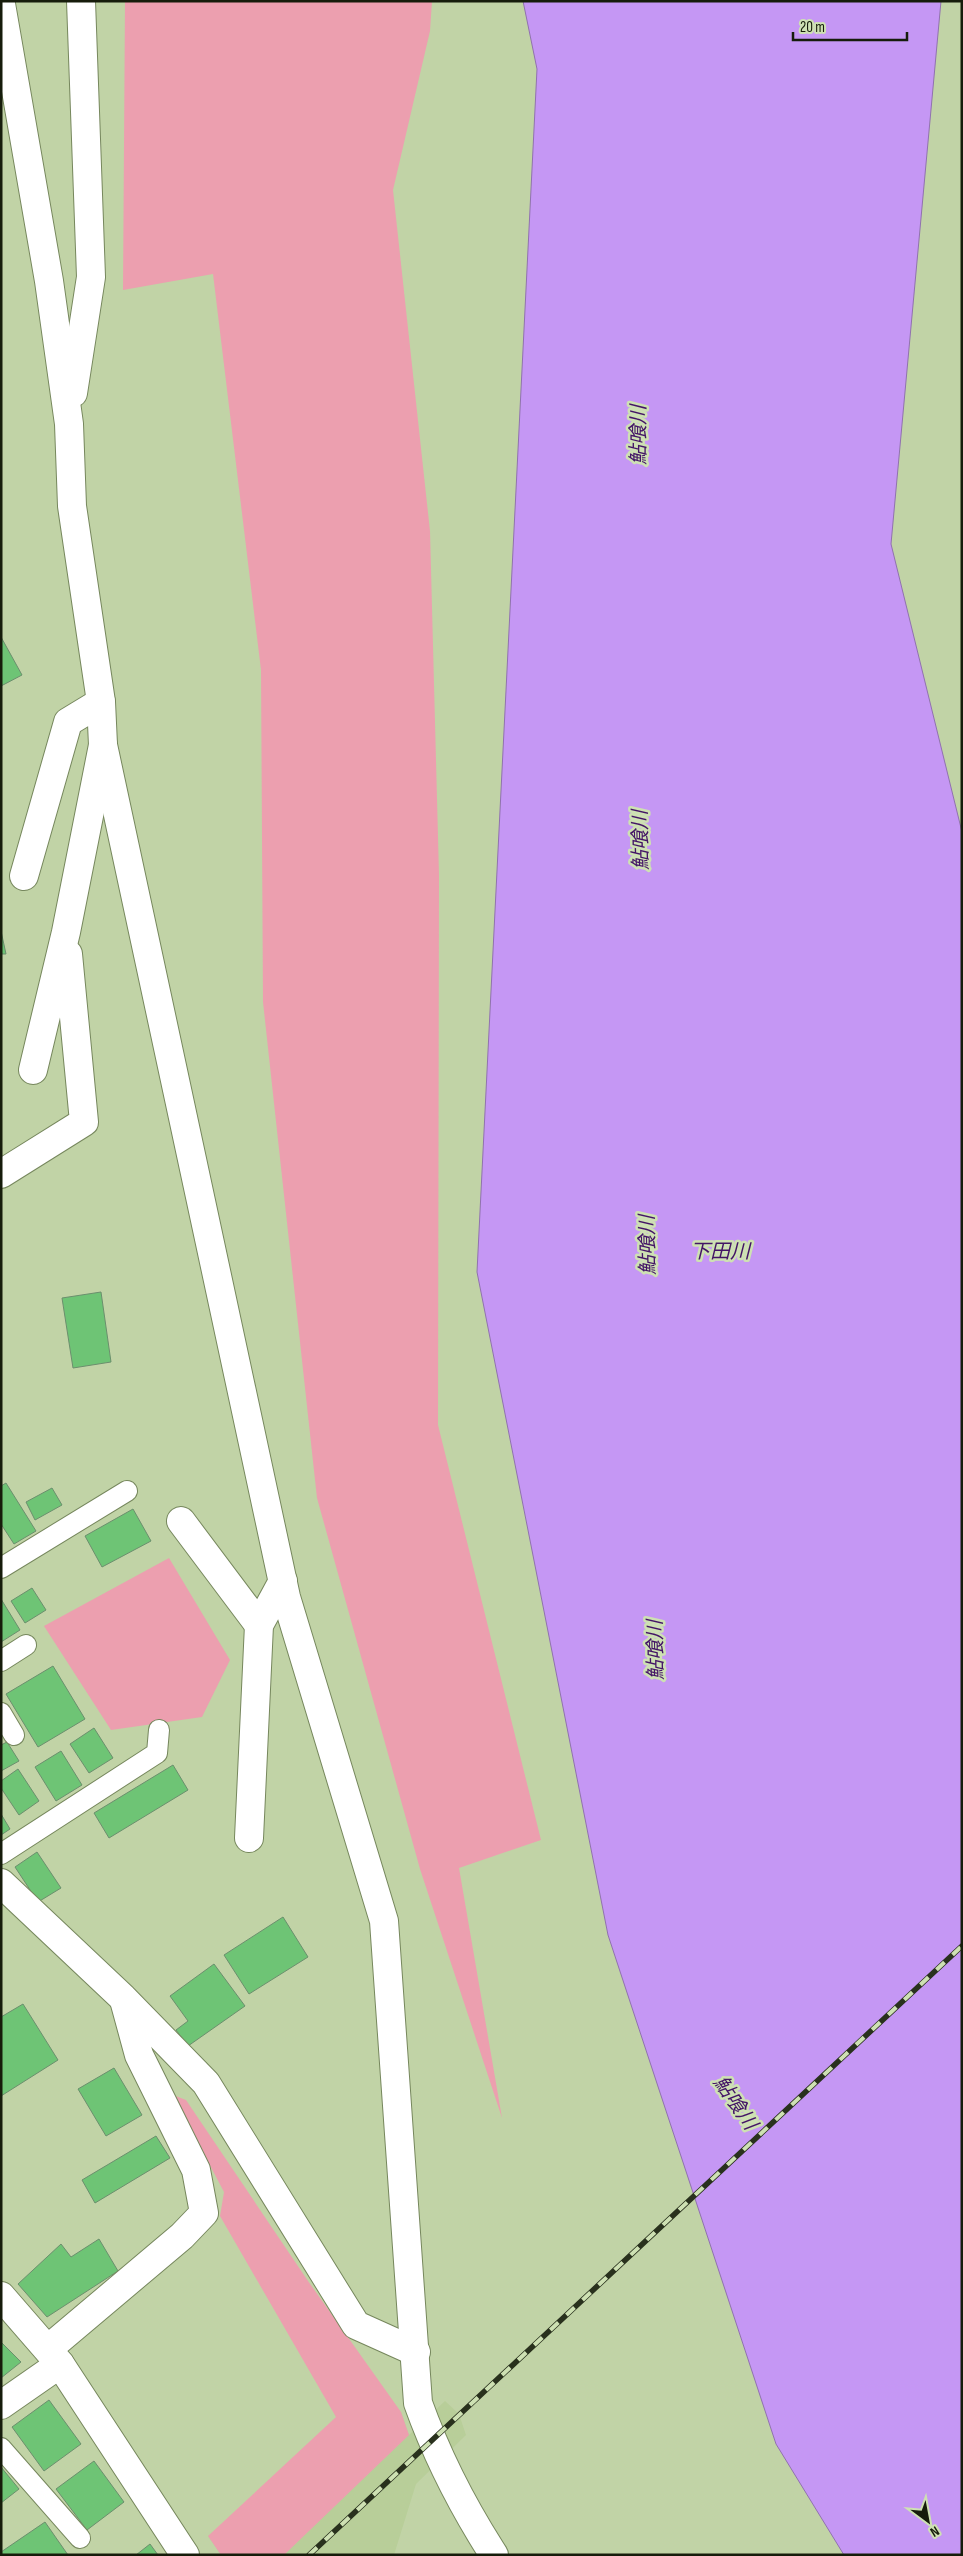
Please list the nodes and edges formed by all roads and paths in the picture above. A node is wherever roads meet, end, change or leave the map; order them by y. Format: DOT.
graph roads {
  1 [pos="81,1"];
  2 [pos="1,4"];
  3 [pos="69,424"];
  4 [pos="100,702"];
  5 [pos="103,745"];
  6 [pos="24,876"];
  7 [pos="66,932"];
  8 [pos="33,1070"];
  9 [pos="1,1174"];
  10 [pos="127,1491"];
  11 [pos="182,1521"];
  12 [pos="1,1568"];
  13 [pos="283,1582"];
  14 [pos="259,1625"];
  15 [pos="26,1645"];
  16 [pos="1,1661"];
  17 [pos="159,1730"];
  18 [pos="249,1838"];
  19 [pos="1,1854"];
  20 [pos="1,1883"];
  21 [pos="123,1998"];
  22 [pos="1,2296"];
  23 [pos="416,2352"];
  24 [pos="54,2357"];
  25 [pos="1,2406"];
  26 [pos="1,2448"];
  27 [pos="80,2538"];
  28 [pos="185,2555"];
  29 [pos="494,2555"];
  1 -- 3 [label="street"];
  2 -- 3 [label="street"];
  3 -- 4 [label="street"];
  4 -- 5 [label="street"];
  4 -- 6 [label="street"];
  5 -- 7 [label="street"];
  5 -- 13 [label="street"];
  7 -- 8 [label="street"];
  7 -- 9 [label="street"];
  10 -- 12 [label="lane"];
  11 -- 14 [label="street"];
  13 -- 14 [label="street"];
  13 -- 23 [label="street"];
  14 -- 18 [label="street"];
  15 -- 16 [label="lane"];
  17 -- 19 [label="lane"];
  20 -- 21 [label="street"];
  21 -- 23 [label="street"];
  21 -- 24 [label="street"];
  22 -- 24 [label="street"];
  23 -- 29 [label="street"];
  24 -- 25 [label="street"];
  24 -- 28 [label="street"];
  26 -- 27 [label="lane"];
}
